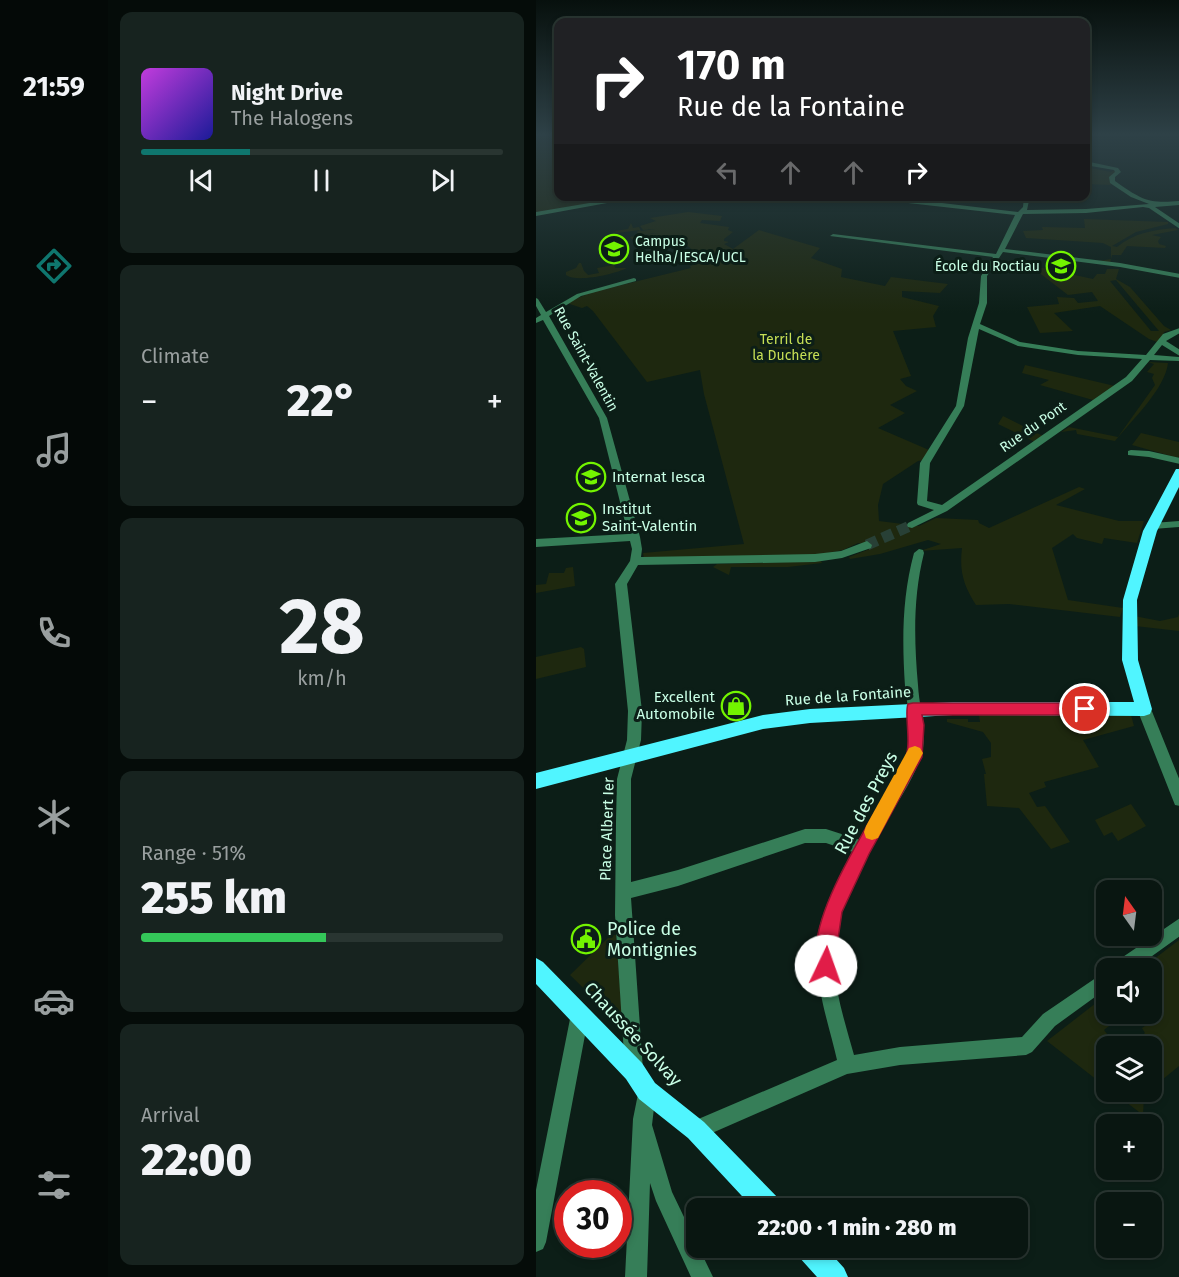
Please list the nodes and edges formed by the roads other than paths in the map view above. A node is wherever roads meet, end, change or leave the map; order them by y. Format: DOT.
graph roads {
  1 [pos="1130,194"];
  2 [pos="610,201"];
  3 [pos="807,201"];
  4 [pos="1026,201"];
  5 [pos="1180,204"];
  6 [pos="1148,205"];
  7 [pos="1020,213"];
  8 [pos="536,214"];
  9 [pos="1177,225"];
  10 [pos="833,236"];
  11 [pos="1000,253"];
  12 [pos="1180,276"];
  13 [pos="634,280"];
  14 [pos="536,300"];
  15 [pos="546,314"];
  16 [pos="536,321"];
  17 [pos="976,325"];
  18 [pos="1180,330"];
  19 [pos="1163,342"];
  20 [pos="1180,354"];
  21 [pos="1146,358"];
  22 [pos="1180,360"];
  23 [pos="1131,453"];
  24 [pos="1180,461"];
  25 [pos="1180,472"];
  26 [pos="943,509"];
  27 [pos="912,525"];
  28 [pos="1180,525"];
  29 [pos="1152,526"];
  30 [pos="635,537"];
  31 [pos="536,543"];
  32 [pos="867,545"];
  33 [pos="920,554"];
  34 [pos="635,561"];
  35 [pos="913,709"];
  36 [pos="1144,709"];
  37 [pos="630,757"];
  38 [pos="536,781"];
  39 [pos="1180,800"];
  40 [pos="863,848"];
  41 [pos="623,892"];
  42 [pos="1180,926"];
  43 [pos="1135,958"];
  44 [pos="538,972"];
  45 [pos="1096,986"];
  46 [pos="580,1014"];
  47 [pos="847,1065"];
  48 [pos="641,1081"];
  49 [pos="643,1119"];
  50 [pos="696,1130"];
  51 [pos="761,1198"];
  52 [pos="537,1238"];
  53 [pos="817,1258"];
  54 [pos="636,1277"];
  55 [pos="702,1277"];
  56 [pos="835,1277"];
  1 -- 6 [label="street"];
  2 -- 8 [label="street"];
  3 -- 7 [label="street"];
  4 -- 7 [label="street"];
  5 -- 6 [label="street"];
  6 -- 7 [label="street"];
  6 -- 9 [label="street"];
  7 -- 11 [label="street"];
  10 -- 11 [label="street"];
  11 -- 12 [label="street"];
  11 -- 17 [label="street"];
  13 -- 15 [label="street"];
  14 -- 15 [label="street, Rue Saint-Valentin"];
  15 -- 16 [label="street"];
  15 -- 30 [label="street, Rue Saint-Valentin"];
  17 -- 21 [label="street"];
  17 -- 26 [label="street"];
  18 -- 19 [label="street, Rue du Pont"];
  19 -- 20 [label="street"];
  19 -- 21 [label="street, Rue du Pont"];
  21 -- 22 [label="street"];
  21 -- 26 [label="street, Rue du Pont"];
  23 -- 24 [label="street"];
  25 -- 29 [label="main road"];
  26 -- 27 [label="street, Rue du Pont"];
  28 -- 29 [label="street"];
  29 -- 36 [label="main road"];
  30 -- 31 [label="street"];
  30 -- 34 [label="street, Rue Saint-Valentin"];
  32 -- 34 [label="street"];
  33 -- 35 [label="street, Rue des Preys"];
  34 -- 37 [label="street, Rue Saint-Valentin"];
  35 -- 36 [label="main road, Rue de la Fontaine"];
  35 -- 37 [label="main road, Rue de la Fontaine"];
  35 -- 40 [label="street, Rue des Preys"];
  36 -- 39 [label="street"];
  37 -- 38 [label="main road, Place Albert Ier"];
  37 -- 41 [label="street, Place Albert Ier"];
  40 -- 41 [label="street"];
  40 -- 47 [label="street, Rue des Preys"];
  41 -- 48 [label="street, Place Albert Ier"];
  42 -- 43 [label="street"];
  44 -- 46 [label="main road, Chaussée Solvay"];
  45 -- 47 [label="street"];
  46 -- 48 [label="main road, Chaussée Solvay"];
  46 -- 52 [label="street"];
  47 -- 50 [label="street"];
  48 -- 49 [label="street, Place Albert Ier"];
  48 -- 50 [label="main road, Chaussée Solvay"];
  49 -- 54 [label="street, Place Albert Ier"];
  49 -- 55 [label="street"];
  50 -- 51 [label="main road, Chaussée Solvay"];
  53 -- 56 [label="main road"];
}
